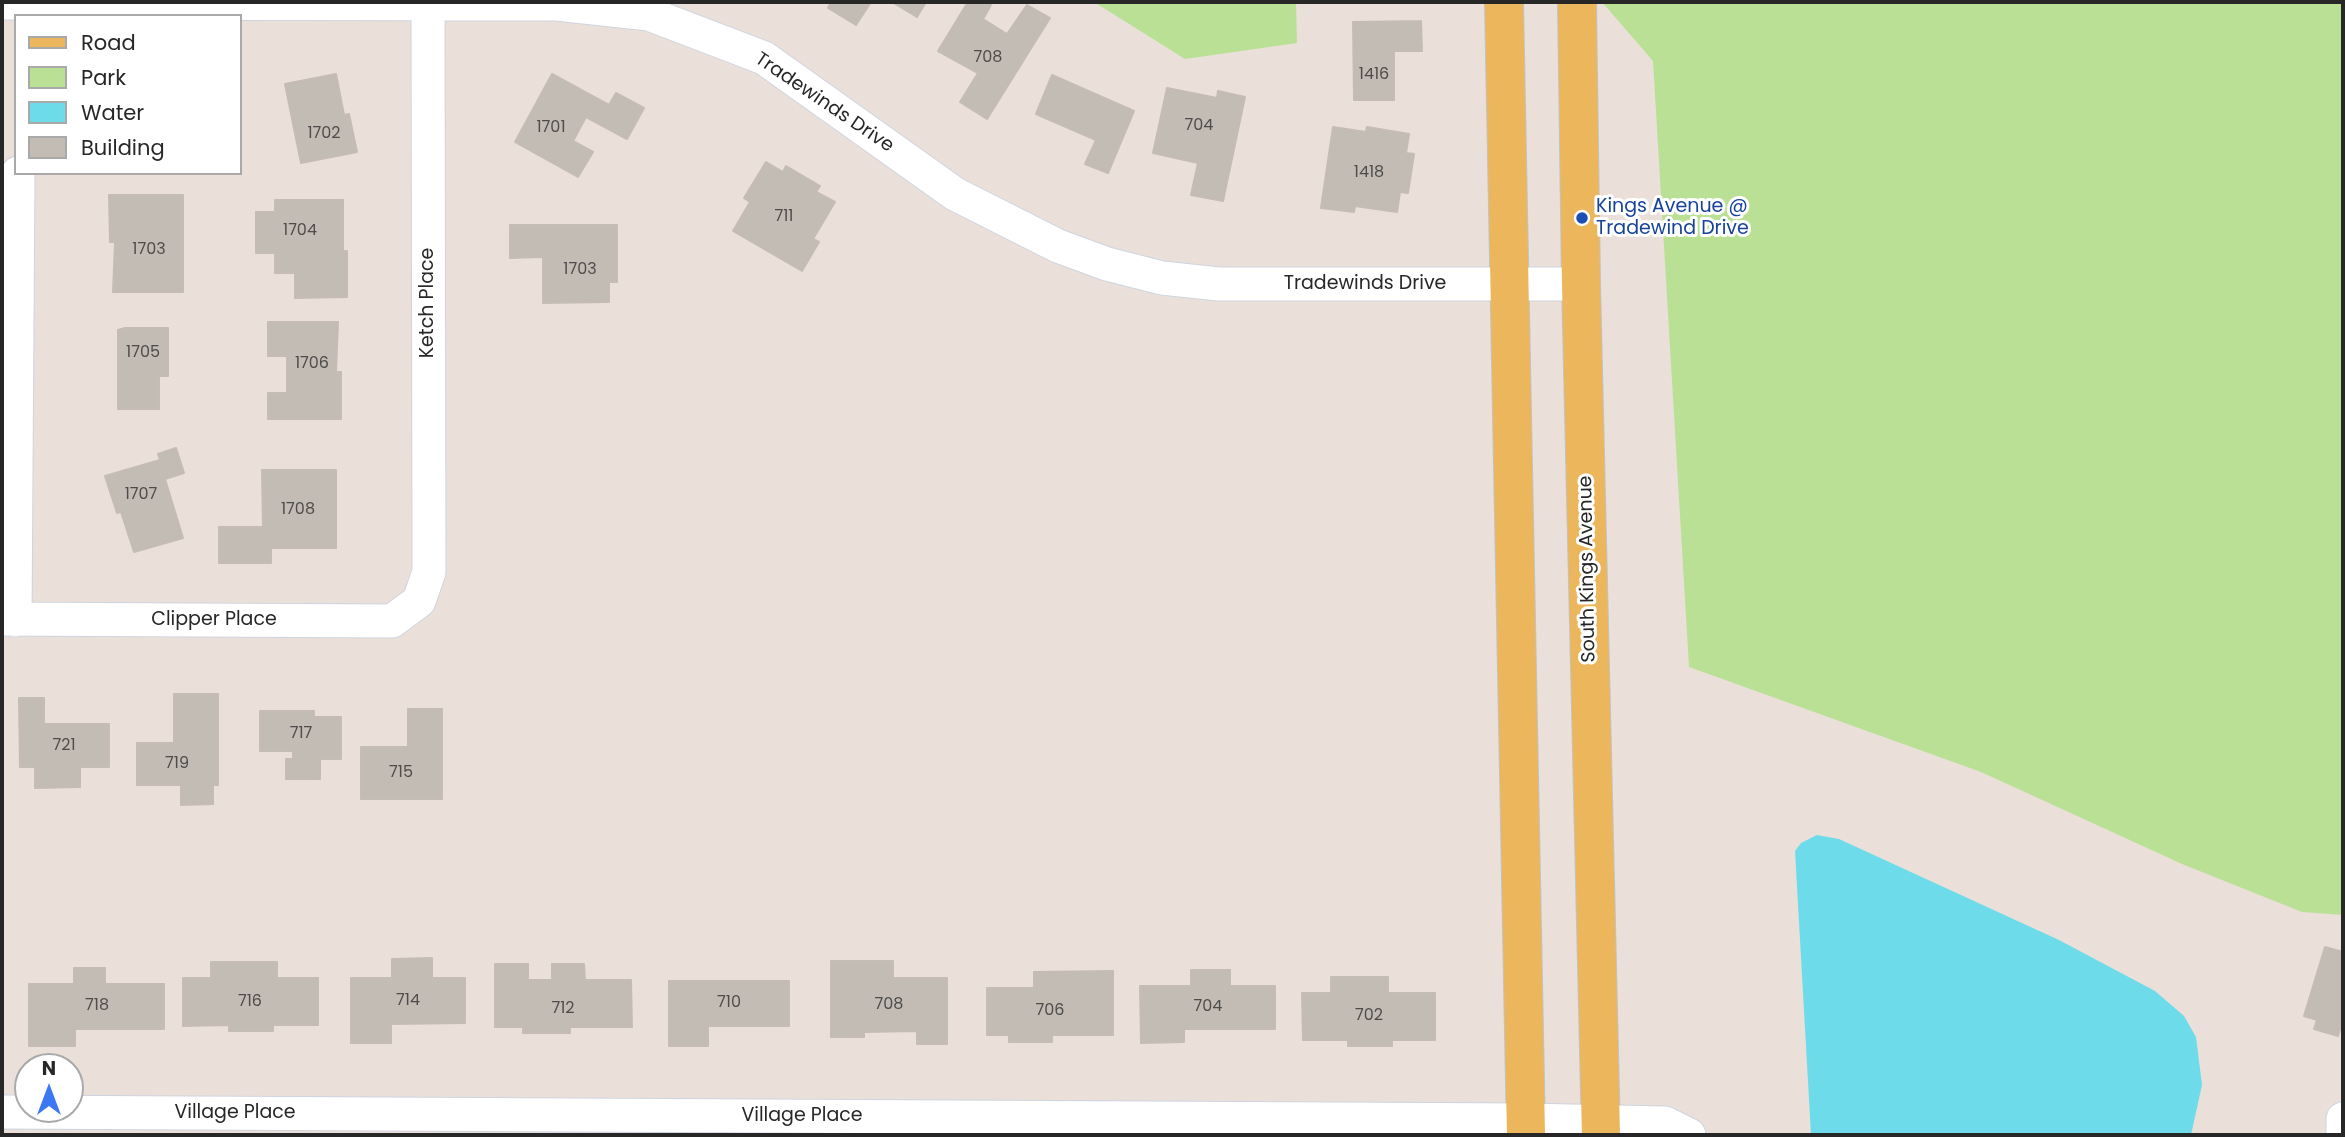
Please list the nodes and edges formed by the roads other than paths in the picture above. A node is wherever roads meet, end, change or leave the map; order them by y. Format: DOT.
graph roads {
  1 [pos="1504,2"];
  2 [pos="1577,2"];
  3 [pos="428,3"];
  4 [pos="14,8"];
  5 [pos="18,175"];
  6 [pos="1510,284"];
  7 [pos="1581,284"];
  8 [pos="419,601"];
  9 [pos="8,619"];
  10 [pos="2,1112"];
  11 [pos="2343,1119"];
  12 [pos="1526,1128"];
  13 [pos="1601,1128"];
  14 [pos="1689,1135"];
  15 [pos="2343,1135"];
  1 -- 6 [label="main road"];
  2 -- 7 [label="main road, South Kings Avenue"];
  3 -- 4 [label="street, Tradewinds Drive"];
  3 -- 6 [label="street, Tradewinds Drive"];
  3 -- 8 [label="street, Ketch Place"];
  5 -- 9 [label="street"];
  6 -- 7 [label="street, Tradewinds Drive"];
  6 -- 12 [label="main road"];
  7 -- 13 [label="main road, South Kings Avenue"];
  8 -- 9 [label="street, Clipper Place"];
  10 -- 12 [label="street, Village Place"];
  11 -- 15 [label="street"];
  12 -- 13 [label="street, Village Place"];
  13 -- 14 [label="street, Village Place"];
}
